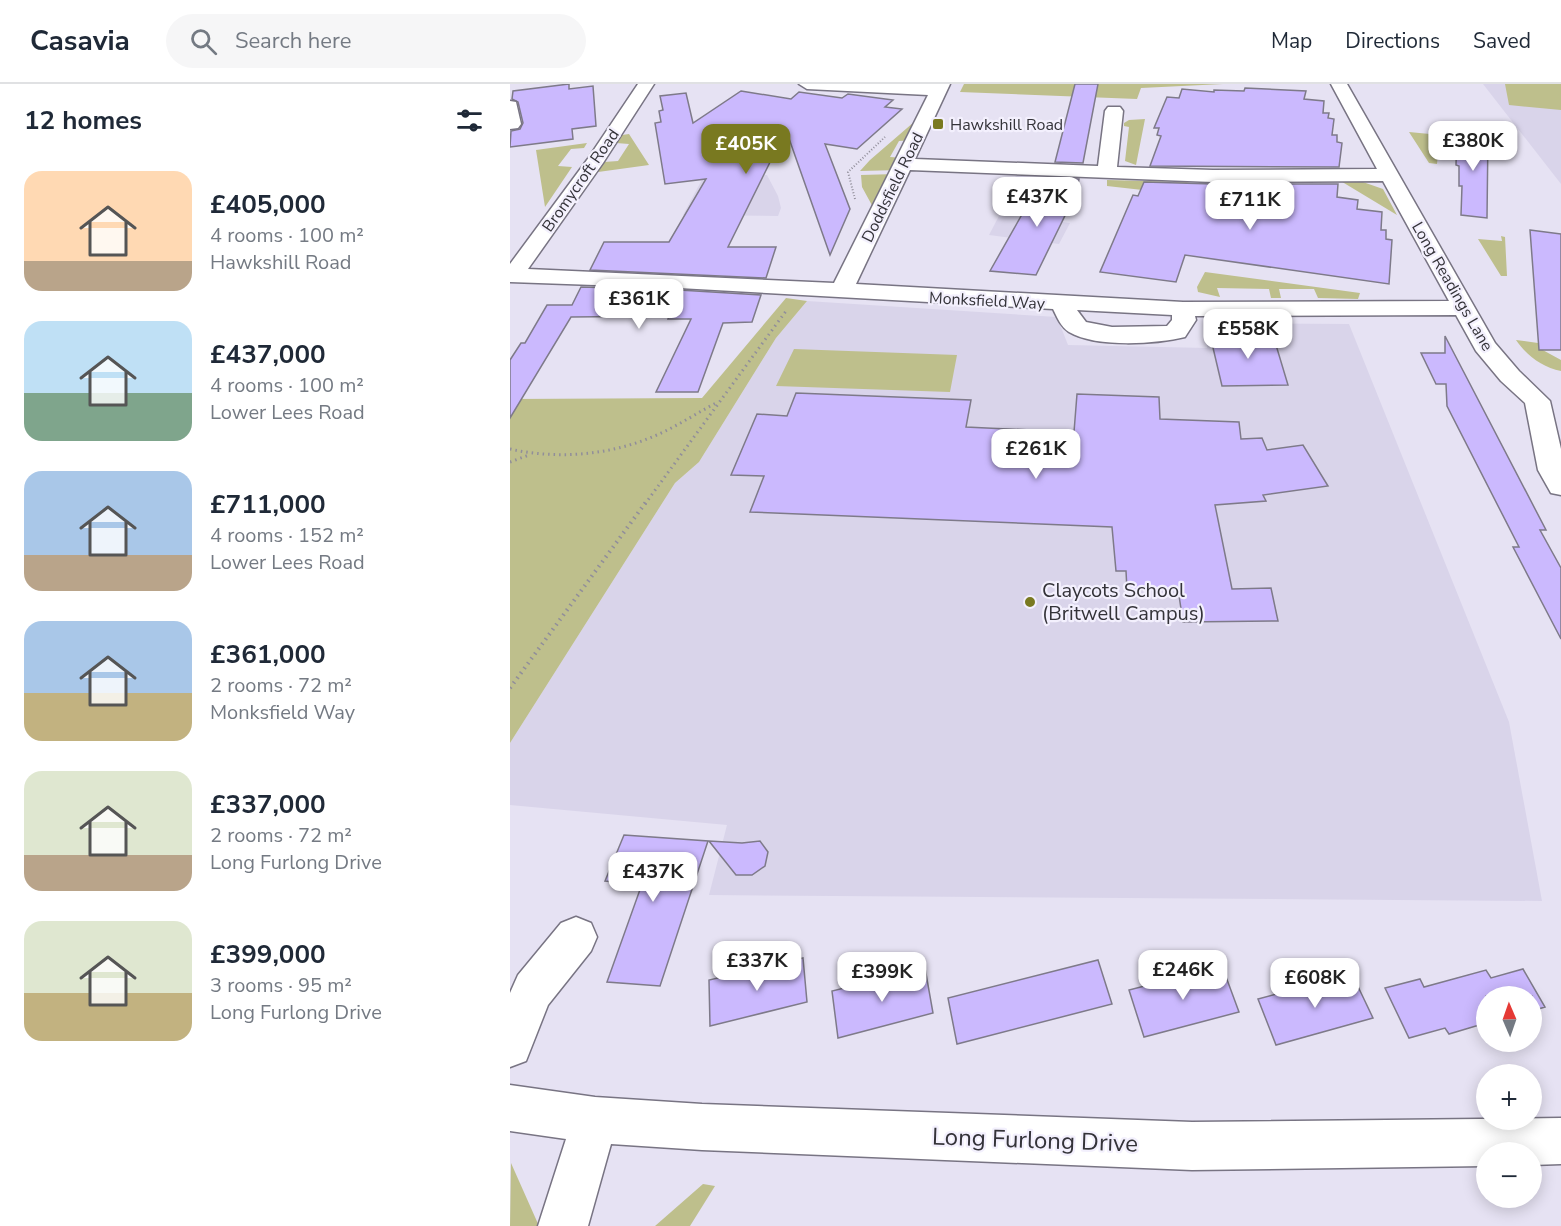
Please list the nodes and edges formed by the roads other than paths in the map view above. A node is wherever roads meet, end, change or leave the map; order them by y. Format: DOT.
graph roads {
  1 [pos="646,84"];
  2 [pos="807,84"];
  3 [pos="1339,84"];
  4 [pos="941,87"];
  5 [pos="510,106"];
  6 [pos="1114,111"];
  7 [pos="510,124"];
  8 [pos="903,164"];
  9 [pos="1107,173"];
  10 [pos="1390,175"];
  11 [pos="514,280"];
  12 [pos="842,290"];
  13 [pos="1464,308"];
  14 [pos="1549,401"];
  15 [pos="1561,486"];
  16 [pos="576,937"];
  17 [pos="510,1045"];
  18 [pos="510,1108"];
  19 [pos="595,1120"];
  20 [pos="1561,1141"];
  21 [pos="564,1226"];
  1 -- 11 [label="street, Bromycroft Road"];
  2 -- 4 [label="street"];
  3 -- 10 [label="street, Long Readings Lane"];
  4 -- 8 [label="street, Doddsfield Road"];
  5 -- 7 [label="street"];
  6 -- 9 [label="street"];
  8 -- 9 [label="street"];
  8 -- 12 [label="street, Doddsfield Road"];
  9 -- 10 [label="street"];
  10 -- 13 [label="street, Long Readings Lane"];
  11 -- 12 [label="street, Monksfield Way"];
  12 -- 13 [label="street, Monksfield Way"];
  13 -- 14 [label="street, Long Readings Lane"];
  14 -- 15 [label="street, Long Readings Lane"];
  16 -- 17 [label="street"];
  18 -- 19 [label="street, Long Furlong Drive"];
  19 -- 20 [label="street, Long Furlong Drive"];
  19 -- 21 [label="street"];
}
